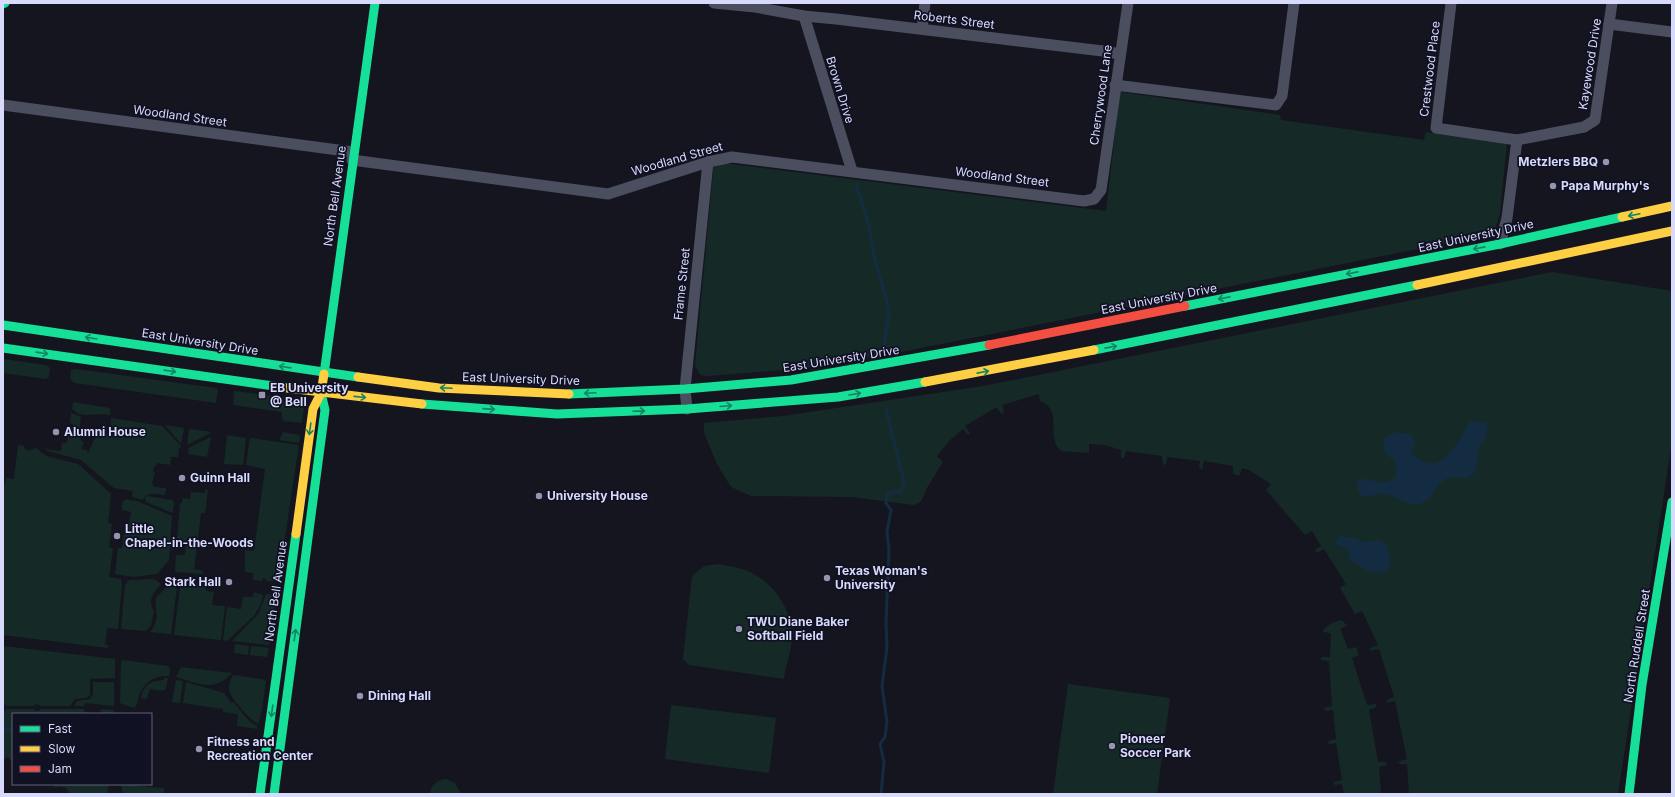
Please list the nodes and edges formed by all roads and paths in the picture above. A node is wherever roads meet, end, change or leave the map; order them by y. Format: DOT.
graph roads {
  1 [pos="375,3"];
  2 [pos="714,3"];
  3 [pos="925,3"];
  4 [pos="1128,3"];
  5 [pos="1294,3"];
  6 [pos="1451,3"];
  7 [pos="1612,3"];
  8 [pos="804,16"];
  9 [pos="1609,24"];
  10 [pos="922,29"];
  11 [pos="1672,32"];
  12 [pos="1120,55"];
  13 [pos="1115,85"];
  14 [pos="3,105"];
  15 [pos="1517,140"];
  16 [pos="352,156"];
  17 [pos="708,162"];
  18 [pos="852,171"];
  19 [pos="1101,190"];
  20 [pos="1670,206"];
  21 [pos="1672,231"];
  22 [pos="1500,244"];
  23 [pos="3,325"];
  24 [pos="3,348"];
  25 [pos="324,372"];
  26 [pos="685,389"];
  27 [pos="321,393"];
  28 [pos="687,409"];
  29 [pos="1672,502"];
  30 [pos="260,794"];
  31 [pos="274,794"];
  32 [pos="1629,794"];
  1 -- 16 [label="main road, North Bell Avenue"];
  2 -- 8 [label="street, Roberts Street"];
  3 -- 10 [label="street"];
  4 -- 12 [label="street, Cherrywood Lane"];
  5 -- 13 [label="street"];
  6 -- 15 [label="street, Crestwood Place"];
  7 -- 9 [label="street, Kayewood Drive"];
  8 -- 10 [label="street, Roberts Street"];
  8 -- 18 [label="street, Brown Drive"];
  9 -- 11 [label="street"];
  9 -- 15 [label="street, Kayewood Drive"];
  10 -- 12 [label="street, Roberts Street"];
  12 -- 13 [label="street, Cherrywood Lane"];
  13 -- 19 [label="street, Cherrywood Lane"];
  14 -- 16 [label="street, Woodland Street"];
  15 -- 22 [label="street"];
  16 -- 17 [label="street, Woodland Street"];
  16 -- 25 [label="main road, North Bell Avenue"];
  17 -- 18 [label="street, Woodland Street"];
  17 -- 26 [label="street, Frame Street"];
  18 -- 19 [label="street, Woodland Street"];
  20 -- 22 [label="main road, East University Drive, one-way"];
  28 -- 21 [label="main road, one-way"];
  22 -- 26 [label="main road, East University Drive, one-way"];
  25 -- 23 [label="main road, East University Drive, one-way"];
  24 -- 27 [label="main road, one-way"];
  26 -- 25 [label="main road, East University Drive, one-way"];
  25 -- 27 [label="main road, North Bell Avenue"];
  26 -- 28 [label="street, Frame Street"];
  27 -- 28 [label="main road, one-way"];
  27 -- 30 [label="main road, North Bell Avenue, one-way"];
  31 -- 27 [label="main road, North Bell Avenue, one-way"];
  29 -- 32 [label="main road, North Ruddell Street"];
}
